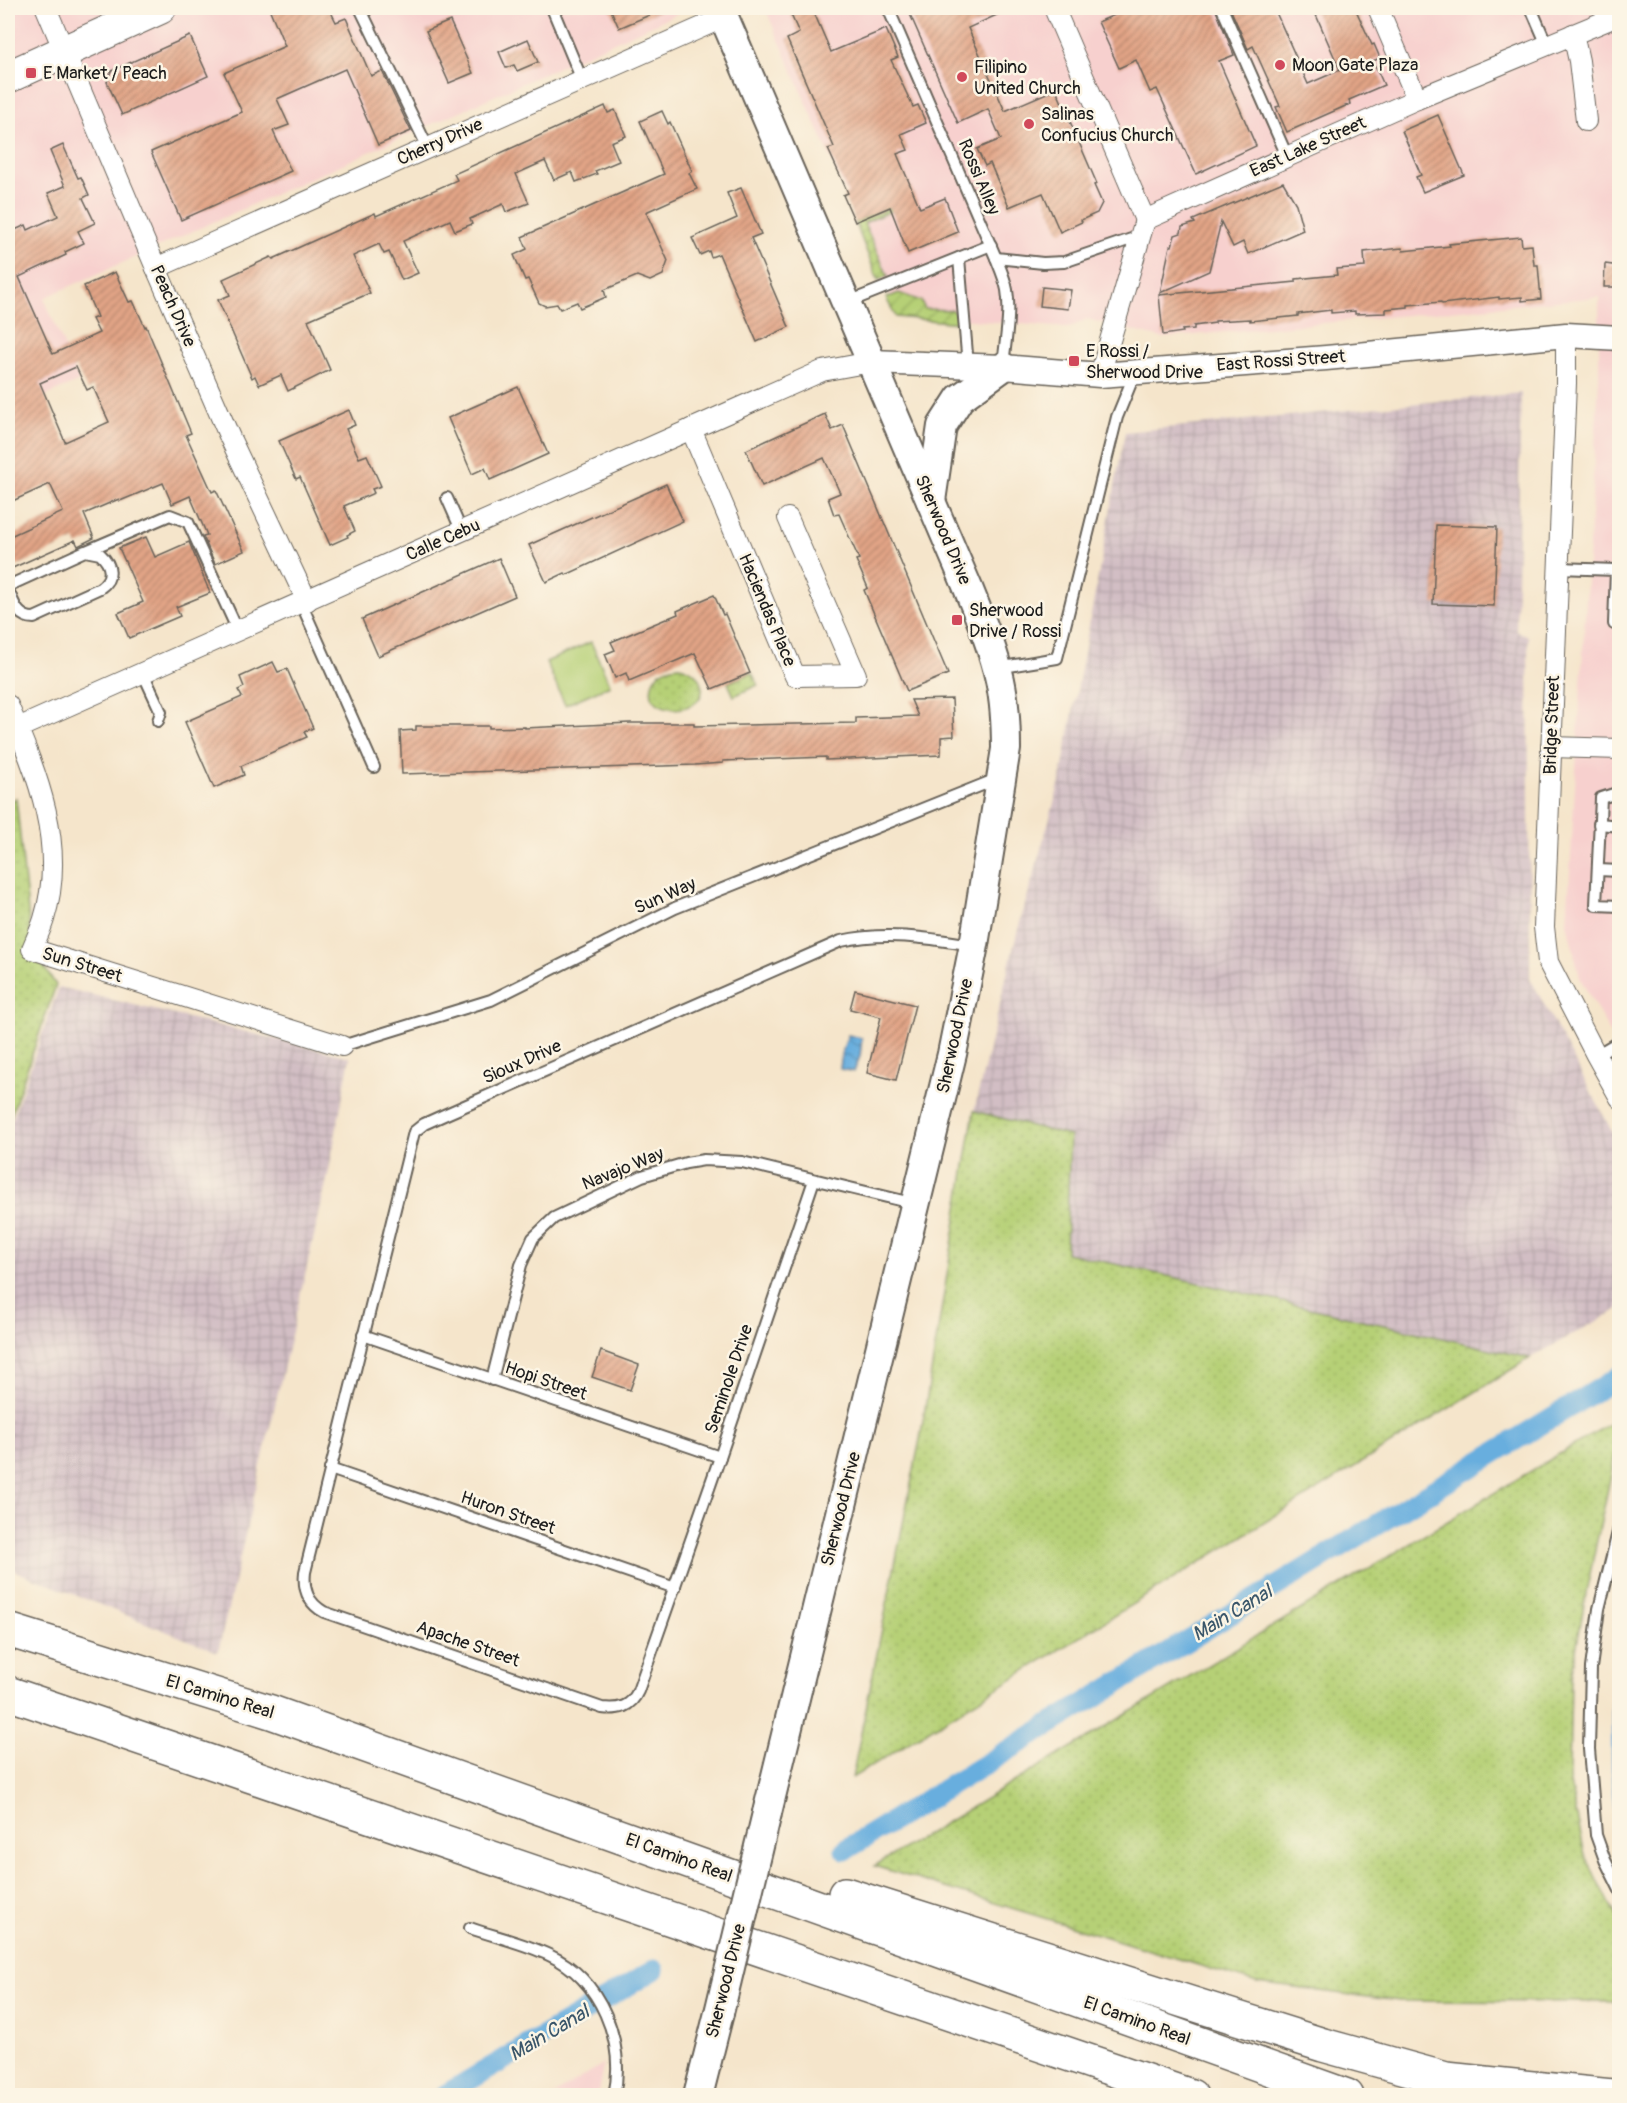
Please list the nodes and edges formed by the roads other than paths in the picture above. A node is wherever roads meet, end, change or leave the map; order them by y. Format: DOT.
graph roads {
  1 [pos="46,8"];
  2 [pos="160,8"];
  3 [pos="360,8"];
  4 [pos="552,8"];
  5 [pos="888,8"];
  6 [pos="1054,8"];
  7 [pos="1222,8"];
  8 [pos="1378,8"];
  9 [pos="1531,8"];
  10 [pos="722,12"];
  11 [pos="1620,15"];
  12 [pos="1573,34"];
  13 [pos="1547,45"];
  14 [pos="65,52"];
  15 [pos="8,77"];
  16 [pos="582,80"];
  17 [pos="1417,99"];
  18 [pos="1586,121"];
  19 [pos="428,148"];
  20 [pos="1287,156"];
  21 [pos="1143,228"];
  22 [pos="991,245"];
  23 [pos="959,258"];
  24 [pos="996,258"];
  25 [pos="156,268"];
  26 [pos="846,303"];
  27 [pos="1566,335"];
  28 [pos="1620,338"];
  29 [pos="871,362"];
  30 [pos="968,366"];
  31 [pos="1003,368"];
  32 [pos="1135,372"];
  33 [pos="1100,375"];
  34 [pos="691,429"];
  35 [pos="447,498"];
  36 [pos="931,501"];
  37 [pos="788,518"];
  38 [pos="462,532"];
  39 [pos="84,551"];
  40 [pos="1558,568"];
  41 [pos="1618,570"];
  42 [pos="8,588"];
  43 [pos="304,602"];
  44 [pos="1614,624"];
  45 [pos="238,631"];
  46 [pos="997,668"];
  47 [pos="143,673"];
  48 [pos="8,705"];
  49 [pos="158,721"];
  50 [pos="18,728"];
  51 [pos="1551,747"];
  52 [pos="1620,749"];
  53 [pos="374,767"];
  54 [pos="1003,777"];
  55 [pos="1620,792"];
  56 [pos="1599,824"];
  57 [pos="1620,826"];
  58 [pos="1598,870"];
  59 [pos="1620,871"];
  60 [pos="1620,906"];
  61 [pos="974,945"];
  62 [pos="1620,1041"];
  63 [pos="342,1046"];
  64 [pos="1596,1055"];
  65 [pos="1620,1098"];
  66 [pos="814,1180"];
  67 [pos="916,1204"];
  68 [pos="363,1335"];
  69 [pos="492,1380"];
  70 [pos="720,1457"];
  71 [pos="330,1468"];
  72 [pos="1620,1524"];
  73 [pos="675,1588"];
  74 [pos="8,1630"];
  75 [pos="8,1694"];
  76 [pos="271,1712"];
  77 [pos="1620,1890"];
  78 [pos="470,1928"];
  79 [pos="1093,2061"];
  80 [pos="614,2096"];
  81 [pos="698,2096"];
  82 [pos="1165,2096"];
  83 [pos="1191,2096"];
  84 [pos="1347,2096"];
  85 [pos="1612,2096"];
  1 -- 14 [label="street, Peach Drive"];
  2 -- 14 [label="main road"];
  3 -- 19 [label="lane"];
  4 -- 16 [label="lane"];
  5 -- 22 [label="lane, Rossi Alley"];
  6 -- 21 [label="street"];
  7 -- 20 [label="lane"];
  8 -- 17 [label="street"];
  9 -- 13 [label="lane"];
  10 -- 16 [label="street, Cherry Drive"];
  10 -- 26 [label="main road, Sherwood Drive"];
  11 -- 12 [label="street, East Lake Street"];
  12 -- 13 [label="street, East Lake Street"];
  12 -- 18 [label="street"];
  13 -- 17 [label="street, East Lake Street"];
  14 -- 15 [label="main road"];
  14 -- 25 [label="street, Peach Drive"];
  16 -- 19 [label="street, Cherry Drive"];
  17 -- 20 [label="street, East Lake Street"];
  19 -- 25 [label="street, Cherry Drive"];
  20 -- 21 [label="street, East Lake Street"];
  21 -- 24 [label="lane"];
  21 -- 33 [label="street"];
  22 -- 23 [label="lane"];
  22 -- 24 [label="lane, Rossi Alley"];
  23 -- 26 [label="lane"];
  23 -- 30 [label="lane"];
  24 -- 31 [label="lane, Rossi Alley"];
  25 -- 43 [label="street, Peach Drive"];
  26 -- 29 [label="main road, Sherwood Drive"];
  27 -- 28 [label="street, East Rossi Street"];
  27 -- 32 [label="street, East Rossi Street"];
  27 -- 40 [label="street, Bridge Street"];
  29 -- 30 [label="street, East Rossi Street"];
  29 -- 34 [label="street, Calle Cebu"];
  29 -- 36 [label="main road, Sherwood Drive"];
  30 -- 31 [label="street, East Rossi Street"];
  31 -- 33 [label="street, East Rossi Street"];
  31 -- 36 [label="main road"];
  32 -- 33 [label="street, East Rossi Street"];
  32 -- 46 [label="lane"];
  34 -- 37 [label="street, Haciendas Place"];
  34 -- 38 [label="street, Calle Cebu"];
  35 -- 38 [label="lane"];
  36 -- 46 [label="main road, Sherwood Drive"];
  38 -- 43 [label="street, Calle Cebu"];
  39 -- 42 [label="lane"];
  39 -- 42 [label="lane"];
  39 -- 45 [label="lane"];
  40 -- 41 [label="lane"];
  40 -- 51 [label="street, Bridge Street"];
  41 -- 44 [label="lane"];
  43 -- 45 [label="street, Calle Cebu"];
  43 -- 53 [label="lane"];
  45 -- 47 [label="street, Calle Cebu"];
  46 -- 54 [label="main road, Sherwood Drive"];
  47 -- 49 [label="lane"];
  47 -- 50 [label="street, Calle Cebu"];
  48 -- 50 [label="street, Sun Street"];
  50 -- 63 [label="street, Sun Street"];
  51 -- 52 [label="street"];
  51 -- 64 [label="street, Bridge Street"];
  54 -- 61 [label="main road, Sherwood Drive"];
  54 -- 63 [label="lane, Sun Way"];
  55 -- 56 [label="lane"];
  56 -- 57 [label="lane"];
  56 -- 58 [label="lane"];
  58 -- 59 [label="lane"];
  58 -- 60 [label="lane"];
  61 -- 67 [label="main road, Sherwood Drive"];
  61 -- 68 [label="lane, Sioux Drive"];
  62 -- 64 [label="lane"];
  64 -- 65 [label="street, Bridge Street"];
  66 -- 67 [label="lane, Navajo Way"];
  66 -- 69 [label="lane, Navajo Way"];
  66 -- 70 [label="lane, Seminole Drive"];
  67 -- 81 [label="main road, Sherwood Drive, bridge"];
  68 -- 69 [label="lane, Hopi Street"];
  68 -- 71 [label="lane, Sioux Drive"];
  69 -- 70 [label="lane, Hopi Street"];
  70 -- 73 [label="lane, Seminole Drive"];
  71 -- 73 [label="lane, Huron Street"];
  71 -- 73 [label="lane, Apache Street"];
  72 -- 77 [label="lane"];
  74 -- 76 [label="highway, El Camino Real"];
  75 -- 79 [label="highway"];
  76 -- 84 [label="highway, El Camino Real"];
  76 -- 85 [label="highway"];
  78 -- 80 [label="lane"];
  79 -- 82 [label="highway"];
  79 -- 83 [label="highway"];
}
